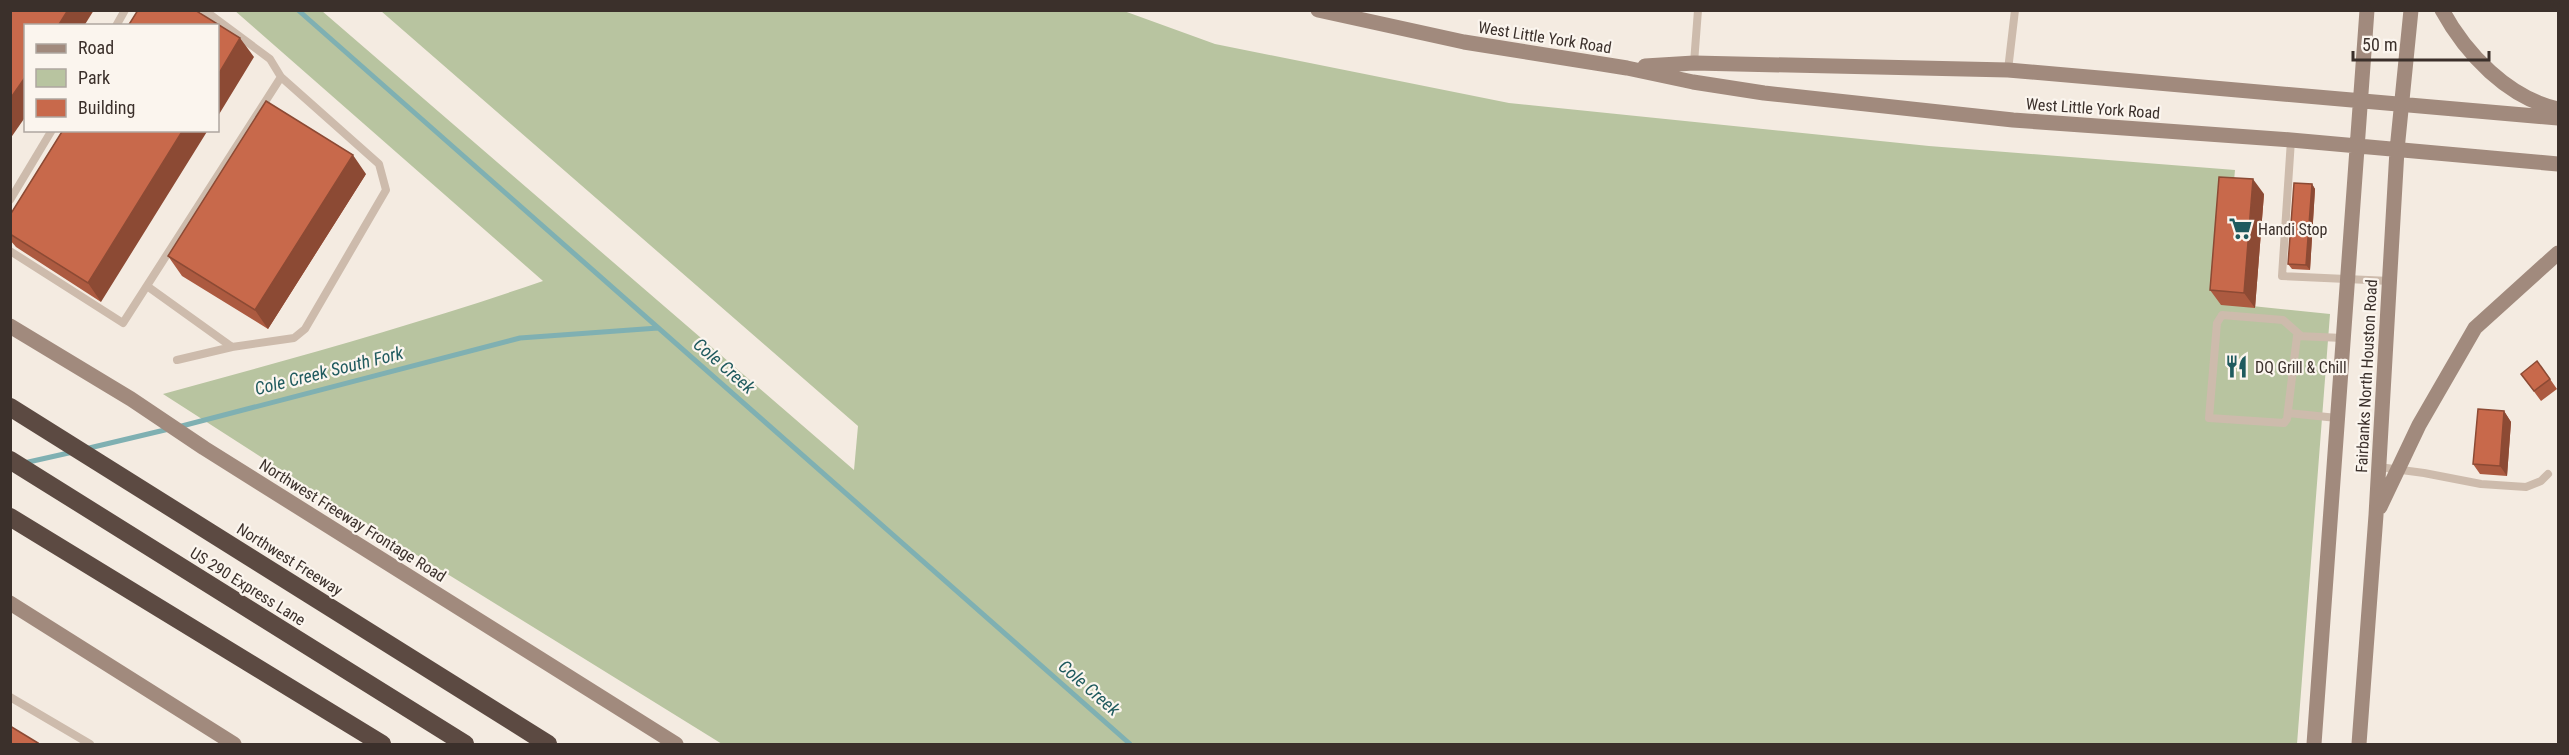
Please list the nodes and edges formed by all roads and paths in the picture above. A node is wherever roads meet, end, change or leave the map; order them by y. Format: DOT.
graph roads {
  1 [pos="125,10"];
  2 [pos="204,10"];
  3 [pos="1318,10"];
  4 [pos="1698,10"];
  5 [pos="2015,10"];
  6 [pos="2367,10"];
  7 [pos="2411,10"];
  8 [pos="2442,10"];
  9 [pos="117,24"];
  10 [pos="1694,63"];
  11 [pos="1627,68"];
  12 [pos="2008,70"];
  13 [pos="281,77"];
  14 [pos="2360,100"];
  15 [pos="2403,104"];
  16 [pos="2559,109"];
  17 [pos="2559,118"];
  18 [pos="51,132"];
  19 [pos="2291,140"];
  20 [pos="2356,146"];
  21 [pos="2397,150"];
  22 [pos="2559,164"];
  23 [pos="10,200"];
  24 [pos="10,251"];
  25 [pos="2559,253"];
  26 [pos="2348,278"];
  27 [pos="2390,280"];
  28 [pos="147,286"];
  29 [pos="10,326"];
  30 [pos="2300,335"];
  31 [pos="2343,338"];
  32 [pos="232,347"];
  33 [pos="177,360"];
  34 [pos="10,407"];
  35 [pos="2288,413"];
  36 [pos="2337,418"];
  37 [pos="10,460"];
  38 [pos="2379,468"];
  39 [pos="2398,470"];
  40 [pos="2548,474"];
  41 [pos="2376,515"];
  42 [pos="10,518"];
  43 [pos="11,604"];
  44 [pos="10,697"];
  45 [pos="90,744"];
  46 [pos="234,744"];
  47 [pos="382,744"];
  48 [pos="465,744"];
  49 [pos="548,744"];
  50 [pos="676,744"];
  51 [pos="2314,744"];
  52 [pos="2359,744"];
  1 -- 9 [label="lane"];
  2 -- 13 [label="lane"];
  3 -- 11 [label="main road, West Little York Road"];
  4 -- 10 [label="lane"];
  5 -- 12 [label="lane"];
  6 -- 14 [label="main road, Fairbanks North Houston Road"];
  7 -- 15 [label="main road, Fairbanks North Houston Road"];
  8 -- 16 [label="main road"];
  10 -- 11 [label="main road, West Little York Road"];
  10 -- 12 [label="main road, West Little York Road"];
  11 -- 19 [label="main road, West Little York Road"];
  12 -- 14 [label="main road, West Little York Road"];
  13 -- 28 [label="lane"];
  13 -- 32 [label="lane"];
  14 -- 15 [label="main road, West Little York Road"];
  14 -- 20 [label="main road, Fairbanks North Houston Road"];
  15 -- 17 [label="main road, West Little York Road"];
  15 -- 21 [label="main road, Fairbanks North Houston Road"];
  18 -- 23 [label="lane"];
  19 -- 20 [label="main road, West Little York Road"];
  19 -- 26 [label="lane"];
  20 -- 21 [label="main road, West Little York Road"];
  20 -- 26 [label="main road, Fairbanks North Houston Road"];
  21 -- 22 [label="main road, West Little York Road"];
  21 -- 27 [label="main road, Fairbanks North Houston Road"];
  24 -- 28 [label="lane"];
  25 -- 39 [label="main road"];
  26 -- 27 [label="lane"];
  26 -- 31 [label="main road, Fairbanks North Houston Road"];
  27 -- 38 [label="main road, Fairbanks North Houston Road"];
  28 -- 32 [label="lane"];
  29 -- 50 [label="main road, Northwest Freeway Frontage Road"];
  30 -- 31 [label="lane"];
  30 -- 35 [label="lane"];
  30 -- 35 [label="lane"];
  31 -- 36 [label="main road, Fairbanks North Houston Road"];
  32 -- 33 [label="lane"];
  34 -- 49 [label="highway, Northwest Freeway"];
  35 -- 36 [label="lane"];
  36 -- 51 [label="main road, Fairbanks North Houston Road"];
  37 -- 48 [label="highway, US 290 Express Lane"];
  38 -- 39 [label="lane"];
  38 -- 41 [label="main road, Fairbanks North Houston Road"];
  39 -- 40 [label="lane"];
  39 -- 41 [label="main road"];
  41 -- 52 [label="main road, Fairbanks North Houston Road"];
  42 -- 47 [label="highway"];
  43 -- 46 [label="main road"];
  44 -- 45 [label="lane"];
}
